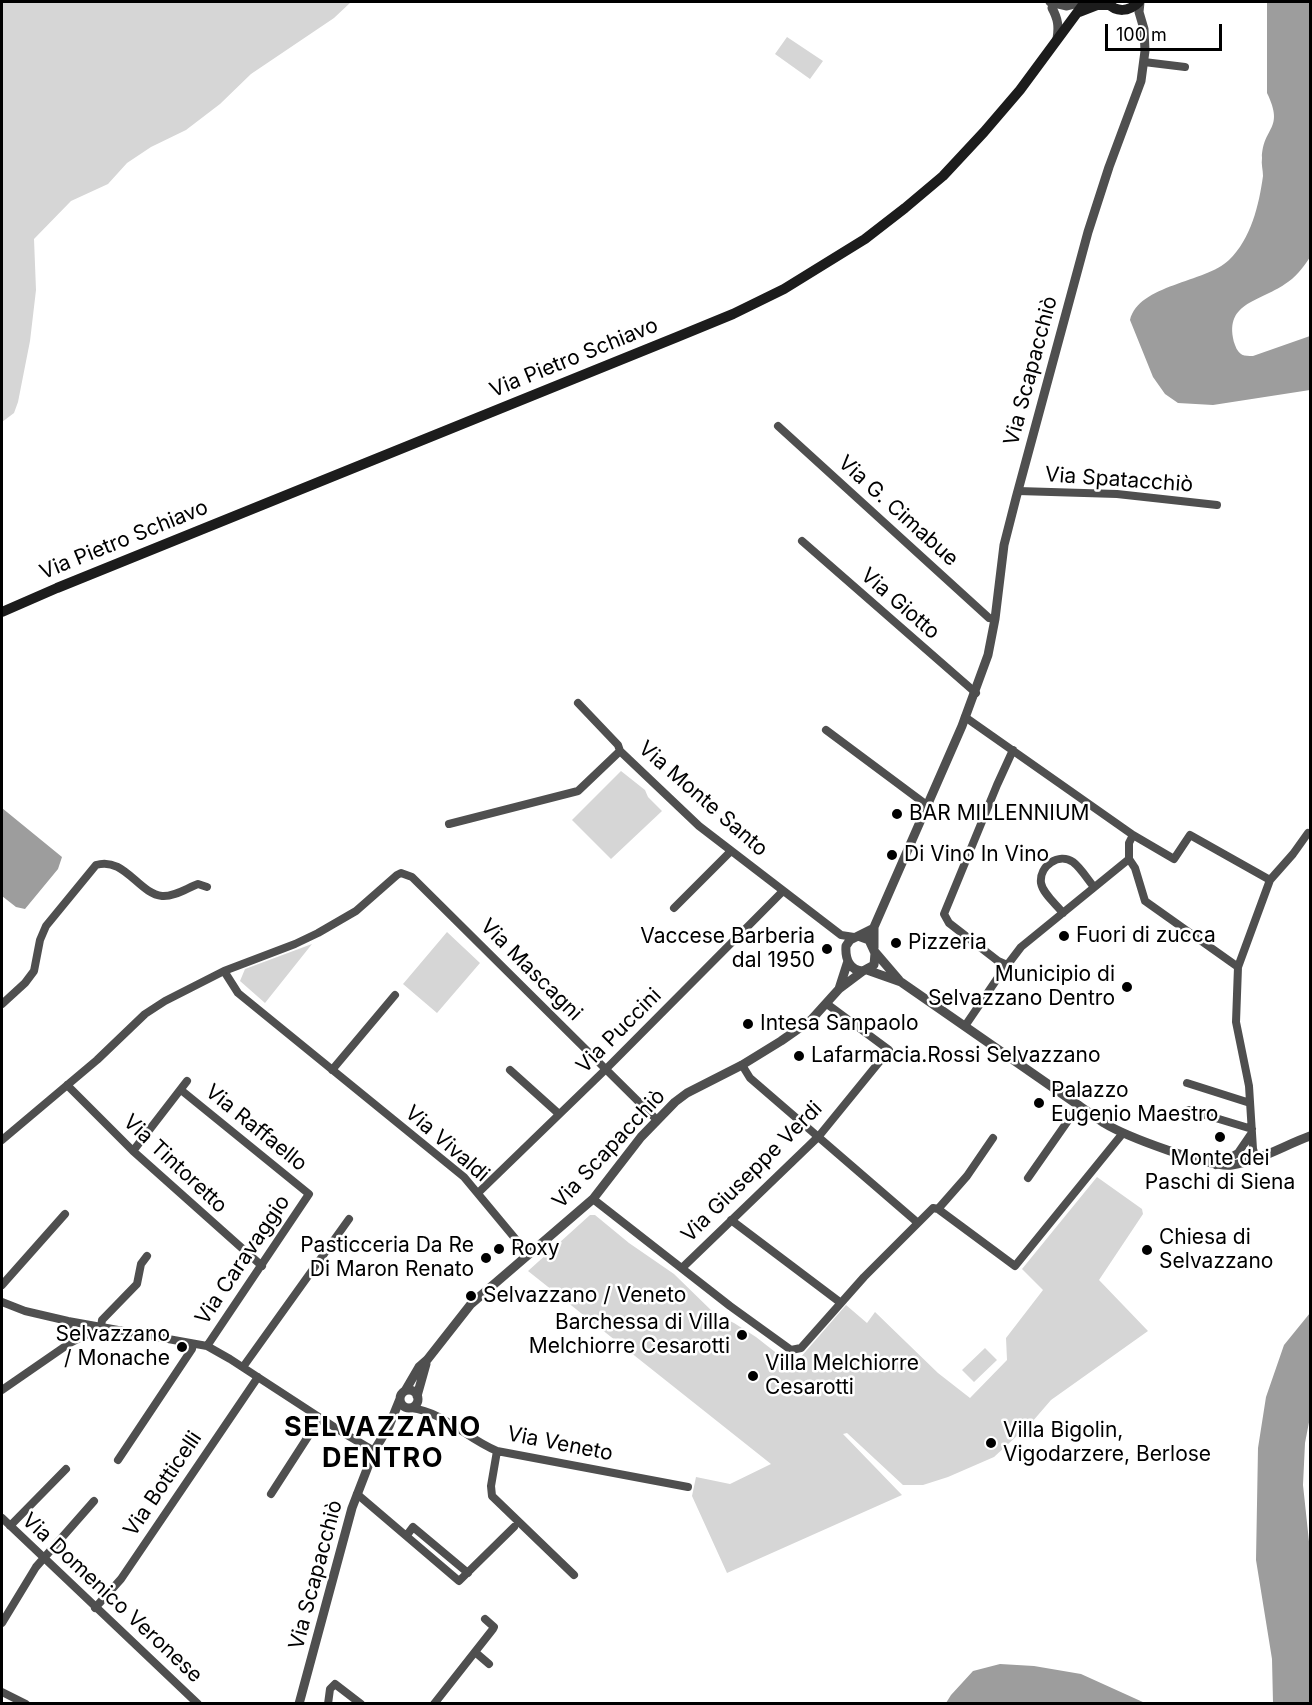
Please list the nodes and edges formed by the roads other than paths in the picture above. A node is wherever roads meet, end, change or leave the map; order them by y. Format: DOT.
graph roads {
  1 [pos="1084,2"];
  2 [pos="1139,2"];
  3 [pos="1049,4"];
  4 [pos="1108,4"];
  5 [pos="1122,10"];
  6 [pos="1074,16"];
  7 [pos="1057,39"];
  8 [pos="1145,39"];
  9 [pos="1144,62"];
  10 [pos="1185,67"];
  11 [pos="778,426"];
  12 [pos="1018,491"];
  13 [pos="1217,505"];
  14 [pos="802,541"];
  15 [pos="2,612"];
  16 [pos="995,619"];
  17 [pos="976,693"];
  18 [pos="578,703"];
  19 [pos="965,717"];
  20 [pos="826,730"];
  21 [pos="1013,750"];
  22 [pos="620,751"];
  23 [pos="928,806"];
  24 [pos="449,824"];
  25 [pos="1308,834"];
  26 [pos="1133,835"];
  27 [pos="731,851"];
  28 [pos="1129,859"];
  29 [pos="1270,880"];
  30 [pos="207,887"];
  31 [pos="1094,887"];
  32 [pos="783,891"];
  33 [pos="674,908"];
  34 [pos="1063,913"];
  35 [pos="874,928"];
  36 [pos="841,935"];
  37 [pos="856,937"];
  38 [pos="846,946"];
  39 [pos="874,950"];
  40 [pos="848,961"];
  41 [pos="1007,965"];
  42 [pos="1238,967"];
  43 [pos="224,971"];
  44 [pos="866,971"];
  45 [pos="901,982"];
  46 [pos="839,989"];
  47 [pos="396,995"];
  48 [pos="2,1004"];
  49 [pos="827,1004"];
  50 [pos="965,1026"];
  51 [pos="742,1065"];
  52 [pos="332,1070"];
  53 [pos="510,1070"];
  54 [pos="605,1070"];
  55 [pos="187,1081"];
  56 [pos="1187,1083"];
  57 [pos="67,1085"];
  58 [pos="181,1090"];
  59 [pos="1251,1104"];
  60 [pos="1079,1105"];
  61 [pos="1189,1110"];
  62 [pos="559,1114"];
  63 [pos="656,1119"];
  64 [pos="1252,1131"];
  65 [pos="1123,1133"];
  66 [pos="819,1136"];
  67 [pos="1311,1136"];
  68 [pos="993,1138"];
  69 [pos="2,1140"];
  70 [pos="1245,1145"];
  71 [pos="133,1151"];
  72 [pos="1256,1158"];
  73 [pos="1242,1163"];
  74 [pos="1215,1165"];
  75 [pos="1028,1178"];
  76 [pos="478,1193"];
  77 [pos="309,1194"];
  78 [pos="592,1199"];
  79 [pos="938,1209"];
  80 [pos="65,1214"];
  81 [pos="349,1219"];
  82 [pos="731,1220"];
  83 [pos="918,1223"];
  84 [pos="528,1254"];
  85 [pos="147,1256"];
  86 [pos="262,1266"];
  87 [pos="682,1268"];
  88 [pos="2,1285"];
  89 [pos="2,1302"];
  90 [pos="841,1303"];
  91 [pos="68,1322"];
  92 [pos="101,1327"];
  93 [pos="70,1343"];
  94 [pos="193,1344"];
  95 [pos="207,1346"];
  96 [pos="427,1360"];
  97 [pos="243,1367"];
  98 [pos="258,1377"];
  99 [pos="2,1390"];
  100 [pos="403,1395"];
  101 [pos="417,1397"];
  102 [pos="411,1408"];
  103 [pos="434,1414"];
  104 [pos="320,1418"];
  105 [pos="388,1426"];
  106 [pos="374,1451"];
  107 [pos="497,1451"];
  108 [pos="118,1460"];
  109 [pos="66,1469"];
  110 [pos="688,1486"];
  111 [pos="271,1494"];
  112 [pos="357,1494"];
  113 [pos="94,1501"];
  114 [pos="2,1518"];
  115 [pos="10,1527"];
  116 [pos="514,1527"];
  117 [pos="44,1559"];
  118 [pos="574,1575"];
  119 [pos="95,1608"];
  120 [pos="485,1619"];
  121 [pos="2,1623"];
  122 [pos="475,1652"];
  123 [pos="489,1664"];
  124 [pos="2,1692"];
  125 [pos="26,1704"];
  126 [pos="198,1704"];
  127 [pos="299,1704"];
  128 [pos="328,1704"];
  129 [pos="361,1704"];
  130 [pos="434,1704"];
  1 -- 3 [label="street"];
  1 -- 6 [label="main road, Via Pietro Schiavo"];
  2 -- 5 [label="main road"];
  2 -- 8 [label="street, Via Scapacchiò"];
  3 -- 6 [label="street"];
  3 -- 7 [label="street"];
  4 -- 5 [label="main road"];
  4 -- 6 [label="main road"];
  5 -- 8 [label="street"];
  6 -- 7 [label="main road, Via Pietro Schiavo"];
  7 -- 15 [label="main road, Via Pietro Schiavo"];
  8 -- 9 [label="street, Via Scapacchiò"];
  9 -- 10 [label="street"];
  9 -- 12 [label="street, Via Scapacchiò"];
  11 -- 16 [label="street, Via G. Cimabue"];
  12 -- 13 [label="street, Via Spatacchiò"];
  12 -- 16 [label="street, Via Scapacchiò"];
  14 -- 17 [label="street, Via Giotto"];
  16 -- 17 [label="street, Via Scapacchiò"];
  17 -- 19 [label="street, Via Scapacchiò"];
  18 -- 22 [label="street, Via Monte Santo"];
  19 -- 21 [label="street"];
  19 -- 23 [label="street, Via Scapacchiò"];
  20 -- 23 [label="street"];
  21 -- 26 [label="street"];
  21 -- 41 [label="street"];
  22 -- 24 [label="street"];
  22 -- 27 [label="street, Via Monte Santo"];
  23 -- 35 [label="street, Via Scapacchiò"];
  25 -- 29 [label="street"];
  26 -- 28 [label="street"];
  26 -- 29 [label="street"];
  27 -- 32 [label="street, Via Monte Santo"];
  27 -- 33 [label="street"];
  28 -- 31 [label="street"];
  28 -- 42 [label="street"];
  29 -- 42 [label="street"];
  30 -- 48 [label="street"];
  31 -- 34 [label="street"];
  31 -- 34 [label="street"];
  32 -- 36 [label="street, Via Monte Santo"];
  32 -- 54 [label="street, Via Puccini"];
  34 -- 41 [label="street"];
  35 -- 37 [label="street"];
  35 -- 39 [label="street, Via Scapacchiò"];
  36 -- 37 [label="street, Via Monte Santo"];
  36 -- 38 [label="street, Via Monte Santo"];
  37 -- 38 [label="street"];
  37 -- 39 [label="street"];
  38 -- 40 [label="street"];
  39 -- 44 [label="street"];
  39 -- 45 [label="street"];
  40 -- 44 [label="street"];
  40 -- 46 [label="street, Via Scapacchiò"];
  41 -- 50 [label="street"];
  42 -- 59 [label="street"];
  43 -- 52 [label="street, Via Vivaldi"];
  43 -- 54 [label="street, Via Mascagni"];
  43 -- 57 [label="street"];
  44 -- 45 [label="street"];
  44 -- 46 [label="street, Via Scapacchiò"];
  45 -- 50 [label="street"];
  46 -- 49 [label="street, Via Scapacchiò"];
  47 -- 52 [label="street"];
  49 -- 51 [label="street, Via Scapacchiò"];
  49 -- 66 [label="street, Via Giuseppe Verdi"];
  50 -- 60 [label="street"];
  51 -- 63 [label="street, Via Scapacchiò"];
  51 -- 66 [label="street"];
  52 -- 76 [label="street, Via Vivaldi"];
  53 -- 62 [label="street"];
  54 -- 62 [label="street, Via Puccini"];
  54 -- 63 [label="street, Via Mascagni"];
  55 -- 58 [label="street, Via Raffaello"];
  56 -- 59 [label="street"];
  57 -- 69 [label="street"];
  57 -- 71 [label="street, Via Tintoretto"];
  58 -- 71 [label="street, Via Raffaello"];
  58 -- 77 [label="street, Via Raffaello"];
  59 -- 64 [label="street"];
  60 -- 65 [label="street"];
  60 -- 75 [label="street"];
  61 -- 64 [label="street"];
  62 -- 76 [label="street, Via Puccini"];
  63 -- 78 [label="street, Via Scapacchiò"];
  64 -- 70 [label="street"];
  64 -- 72 [label="street"];
  65 -- 74 [label="street"];
  65 -- 79 [label="street"];
  66 -- 82 [label="street, Via Giuseppe Verdi"];
  66 -- 83 [label="street"];
  67 -- 72 [label="street"];
  68 -- 79 [label="street"];
  70 -- 73 [label="street"];
  70 -- 74 [label="street"];
  71 -- 86 [label="street, Via Tintoretto"];
  72 -- 73 [label="street"];
  73 -- 74 [label="street"];
  76 -- 84 [label="street, Via Vivaldi"];
  77 -- 86 [label="street, Via Caravaggio"];
  78 -- 84 [label="street, Via Scapacchiò"];
  78 -- 87 [label="street"];
  79 -- 83 [label="street"];
  80 -- 88 [label="street"];
  81 -- 97 [label="street"];
  82 -- 87 [label="street, Via Giuseppe Verdi"];
  82 -- 90 [label="street"];
  83 -- 90 [label="street"];
  84 -- 96 [label="street, Via Scapacchiò"];
  85 -- 92 [label="street"];
  86 -- 95 [label="street, Via Caravaggio"];
  87 -- 90 [label="street"];
  89 -- 91 [label="street"];
  91 -- 92 [label="street"];
  91 -- 93 [label="street"];
  92 -- 93 [label="street"];
  92 -- 94 [label="street"];
  93 -- 99 [label="street"];
  94 -- 95 [label="street"];
  94 -- 108 [label="street"];
  95 -- 97 [label="street"];
  96 -- 100 [label="street, Via Scapacchiò"];
  96 -- 101 [label="street, Via Scapacchiò"];
  97 -- 98 [label="street"];
  98 -- 104 [label="street"];
  98 -- 119 [label="street, Via Botticelli"];
  100 -- 101 [label="street"];
  100 -- 102 [label="street"];
  100 -- 105 [label="street, Via Scapacchiò"];
  101 -- 102 [label="street, Via Scapacchiò"];
  101 -- 103 [label="street, Via Veneto"];
  102 -- 103 [label="street, Via Veneto"];
  102 -- 105 [label="street, Via Scapacchiò"];
  103 -- 107 [label="street, Via Veneto"];
  104 -- 106 [label="street"];
  104 -- 111 [label="street"];
  105 -- 106 [label="street, Via Scapacchiò"];
  106 -- 112 [label="street, Via Scapacchiò"];
  107 -- 110 [label="street, Via Veneto"];
  107 -- 118 [label="street"];
  109 -- 115 [label="street"];
  112 -- 116 [label="street"];
  112 -- 127 [label="street, Via Scapacchiò"];
  113 -- 117 [label="street"];
  114 -- 115 [label="street, Via Domenico Veronese"];
  115 -- 117 [label="street, Via Domenico Veronese"];
  117 -- 119 [label="street, Via Domenico Veronese"];
  117 -- 121 [label="street"];
  119 -- 126 [label="street, Via Domenico Veronese"];
  120 -- 122 [label="street"];
  122 -- 123 [label="street"];
  122 -- 130 [label="street"];
  124 -- 125 [label="street"];
  128 -- 129 [label="street"];
}
